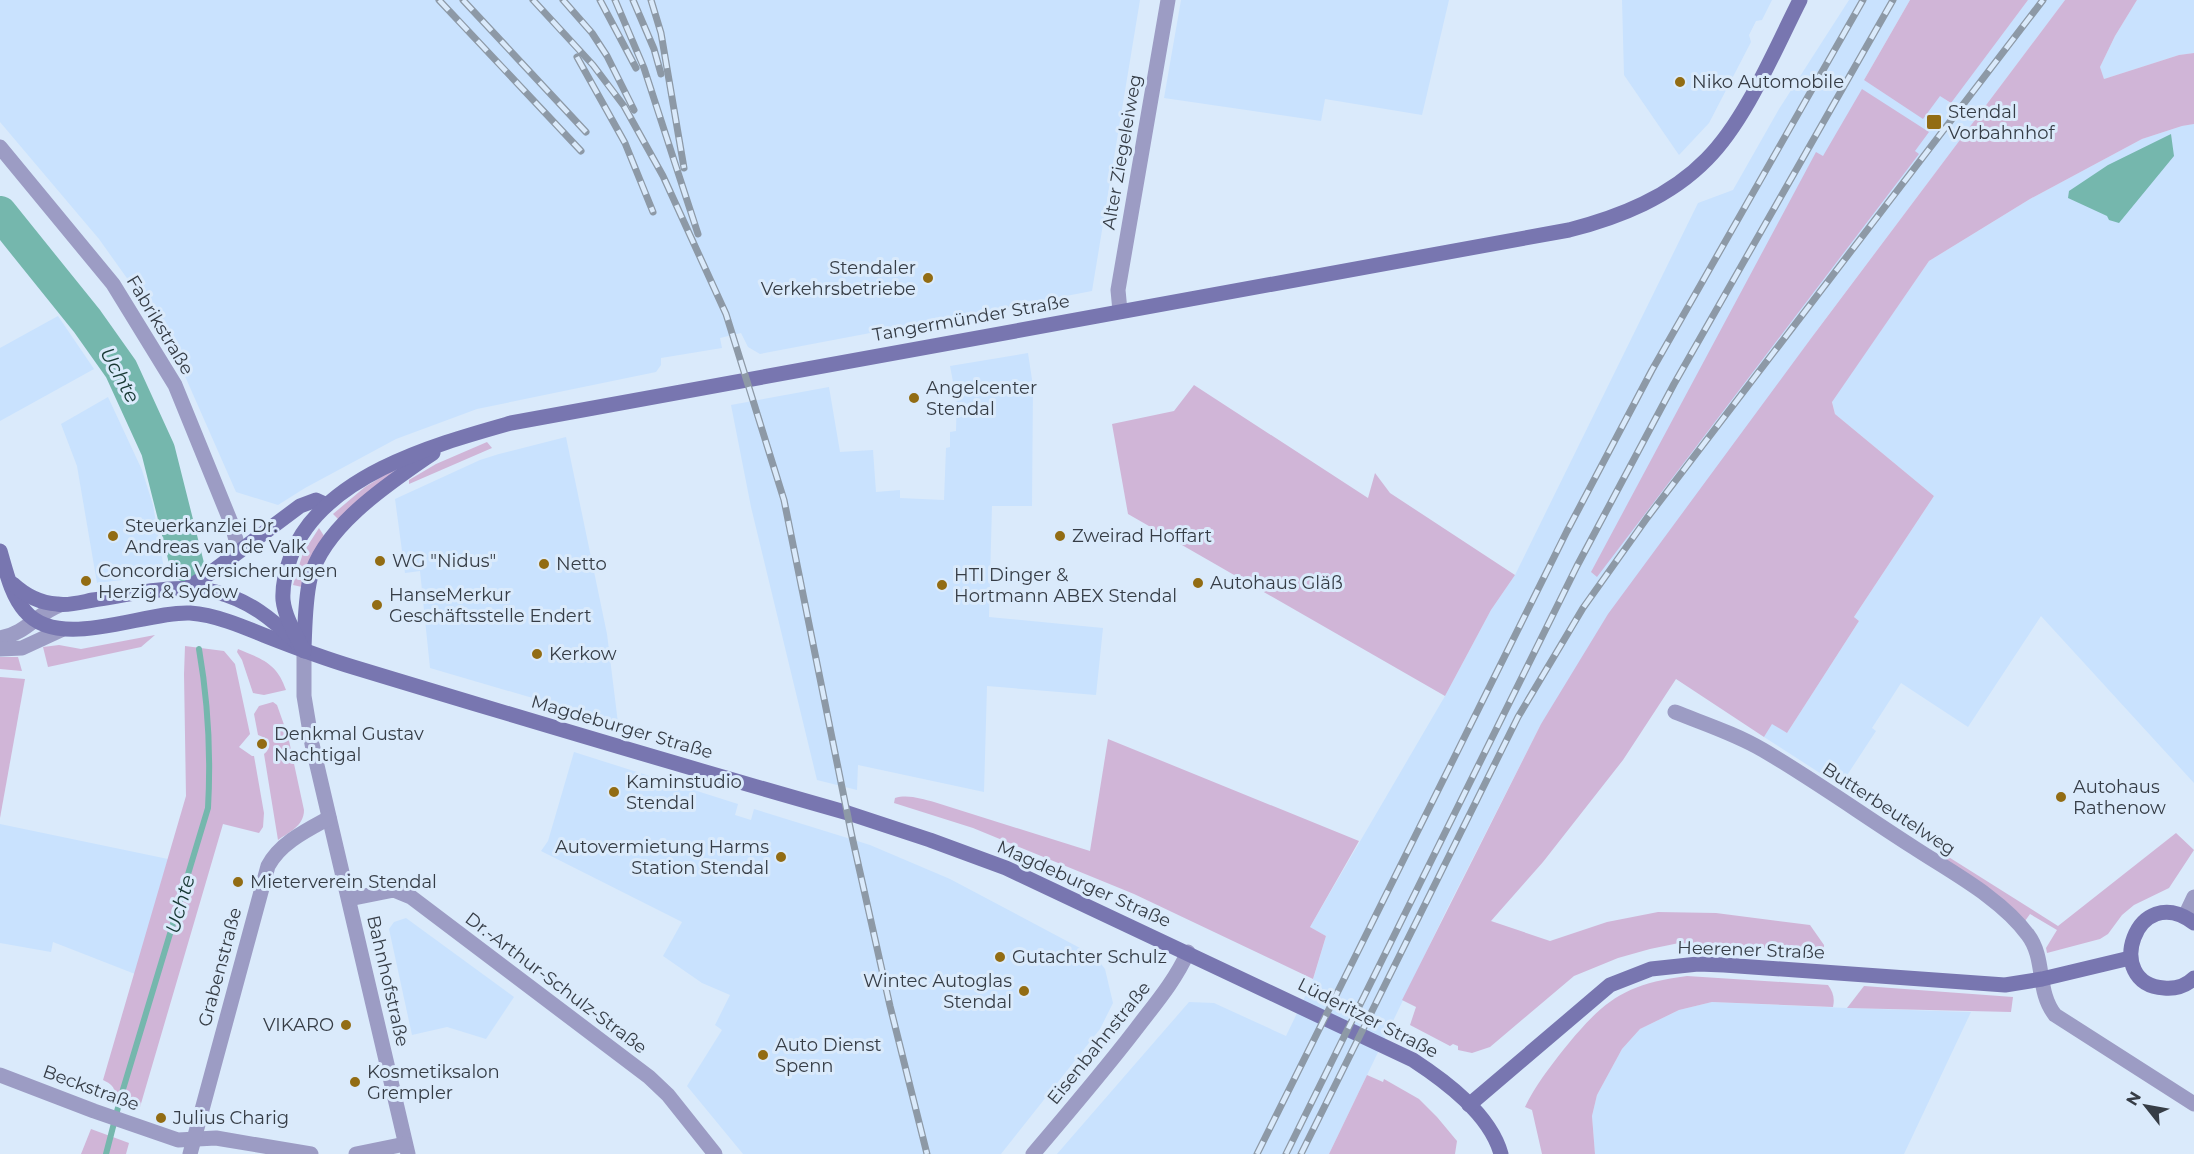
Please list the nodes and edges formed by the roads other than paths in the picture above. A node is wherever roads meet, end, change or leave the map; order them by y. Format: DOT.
graph roads {
  1 [pos="1168,0"];
  2 [pos="1800,0"];
  3 [pos="0,147"];
  4 [pos="1120,311"];
  5 [pos="448,443"];
  6 [pos="327,505"];
  7 [pos="239,550"];
  8 [pos="0,551"];
  9 [pos="10,581"];
  10 [pos="185,590"];
  11 [pos="60,605"];
  12 [pos="35,620"];
  13 [pos="61,630"];
  14 [pos="0,638"];
  15 [pos="0,649"];
  16 [pos="304,651"];
  17 [pos="1676,712"];
  18 [pos="329,818"];
  19 [pos="2194,897"];
  20 [pos="349,899"];
  21 [pos="2189,920"];
  22 [pos="1188,952"];
  23 [pos="2130,958"];
  24 [pos="2194,978"];
  25 [pos="2042,979"];
  26 [pos="0,1075"];
  27 [pos="2194,1104"];
  28 [pos="1469,1105"];
  29 [pos="192,1147"];
  30 [pos="407,1149"];
  31 [pos="311,1154"];
  32 [pos="356,1154"];
  33 [pos="715,1154"];
  34 [pos="1033,1154"];
  35 [pos="1501,1154"];
  1 -- 4 [label="street, Alter Ziegeleiweg"];
  2 -- 4 [label="main road, Tangermünder Straße"];
  3 -- 7 [label="street, Fabrikstraße"];
  4 -- 5 [label="main road, Tangermünder Straße"];
  5 -- 6 [label="main road, Tangermünder Straße"];
  5 -- 16 [label="main road, Tangermünder Straße"];
  6 -- 7 [label="main road"];
  6 -- 16 [label="main road, Tangermünder Straße"];
  7 -- 10 [label="main road"];
  8 -- 9 [label="main road"];
  9 -- 11 [label="main road"];
  9 -- 12 [label="main road"];
  10 -- 11 [label="main road, Magdeburger Straße"];
  10 -- 16 [label="main road, Magdeburger Straße"];
  11 -- 12 [label="street"];
  12 -- 13 [label="main road"];
  12 -- 14 [label="street"];
  13 -- 15 [label="street"];
  13 -- 16 [label="main road"];
  16 -- 18 [label="street, Bahnhofstraße"];
  16 -- 22 [label="main road, Magdeburger Straße"];
  17 -- 25 [label="street, Butterbeutelweg"];
  18 -- 20 [label="street, Bahnhofstraße"];
  18 -- 29 [label="street, Grabenstraße"];
  19 -- 21 [label="street"];
  20 -- 30 [label="street, Bahnhofstraße"];
  20 -- 33 [label="street, Dr.-Arthur-Schulz-Straße"];
  21 -- 23 [label="main road"];
  22 -- 28 [label="main road, Lüderitzer Straße"];
  22 -- 34 [label="street, Eisenbahnstraße"];
  23 -- 24 [label="main road"];
  23 -- 25 [label="main road, Heerener Straße"];
  25 -- 27 [label="street"];
  25 -- 28 [label="main road, Heerener Straße"];
  26 -- 29 [label="street, Beckstraße"];
  28 -- 35 [label="main road, Lüderitzer Straße"];
  29 -- 31 [label="street, Beckstraße"];
  30 -- 32 [label="street"];
}
